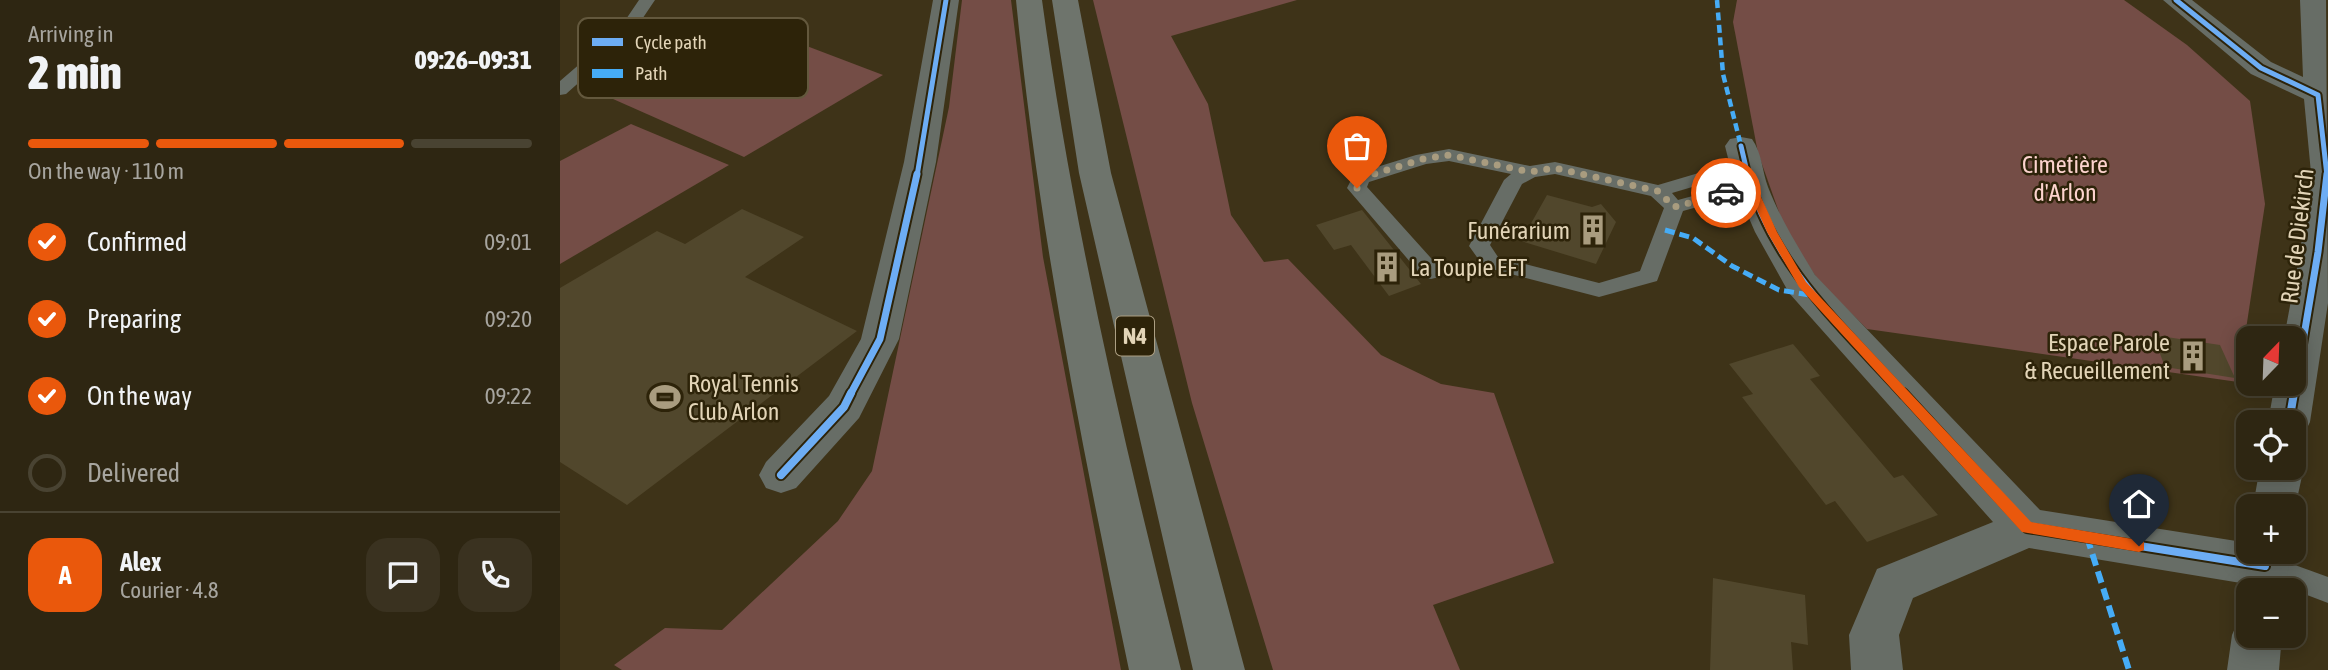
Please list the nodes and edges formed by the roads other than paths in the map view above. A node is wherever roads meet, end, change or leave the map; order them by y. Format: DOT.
graph roads {
  1 [pos="647,0"];
  2 [pos="946,0"];
  3 [pos="1030,0"];
  4 [pos="1065,0"];
  5 [pos="2176,0"];
  6 [pos="2313,0"];
  7 [pos="635,18"];
  8 [pos="578,74"];
  9 [pos="560,90"];
  10 [pos="2318,95"];
  11 [pos="1746,166"];
  12 [pos="1530,172"];
  13 [pos="1658,191"];
  14 [pos="1674,207"];
  15 [pos="2323,254"];
  16 [pos="1430,272"];
  17 [pos="2292,410"];
  18 [pos="781,475"];
  19 [pos="2027,528"];
  20 [pos="2265,569"];
  21 [pos="2328,590"];
  22 [pos="2256,648"];
  23 [pos="1155,670"];
  24 [pos="1219,670"];
  25 [pos="1877,670"];
  26 [pos="2253,670"];
  1 -- 7 [label="lane"];
  2 -- 18 [label="street"];
  3 -- 23 [label="main road, N4"];
  4 -- 24 [label="main road, N4"];
  5 -- 10 [label="street"];
  6 -- 10 [label="street, Rue de Diekirch"];
  8 -- 9 [label="lane"];
  10 -- 15 [label="street, Rue de Diekirch"];
  11 -- 13 [label="lane"];
  11 -- 14 [label="lane"];
  11 -- 19 [label="street"];
  12 -- 13 [label="lane"];
  12 -- 14 [label="lane"];
  12 -- 16 [label="lane"];
  13 -- 14 [label="lane"];
  15 -- 17 [label="street, Rue de Diekirch"];
  19 -- 20 [label="street"];
  19 -- 25 [label="street"];
  20 -- 21 [label="lane"];
  22 -- 26 [label="street"];
}
